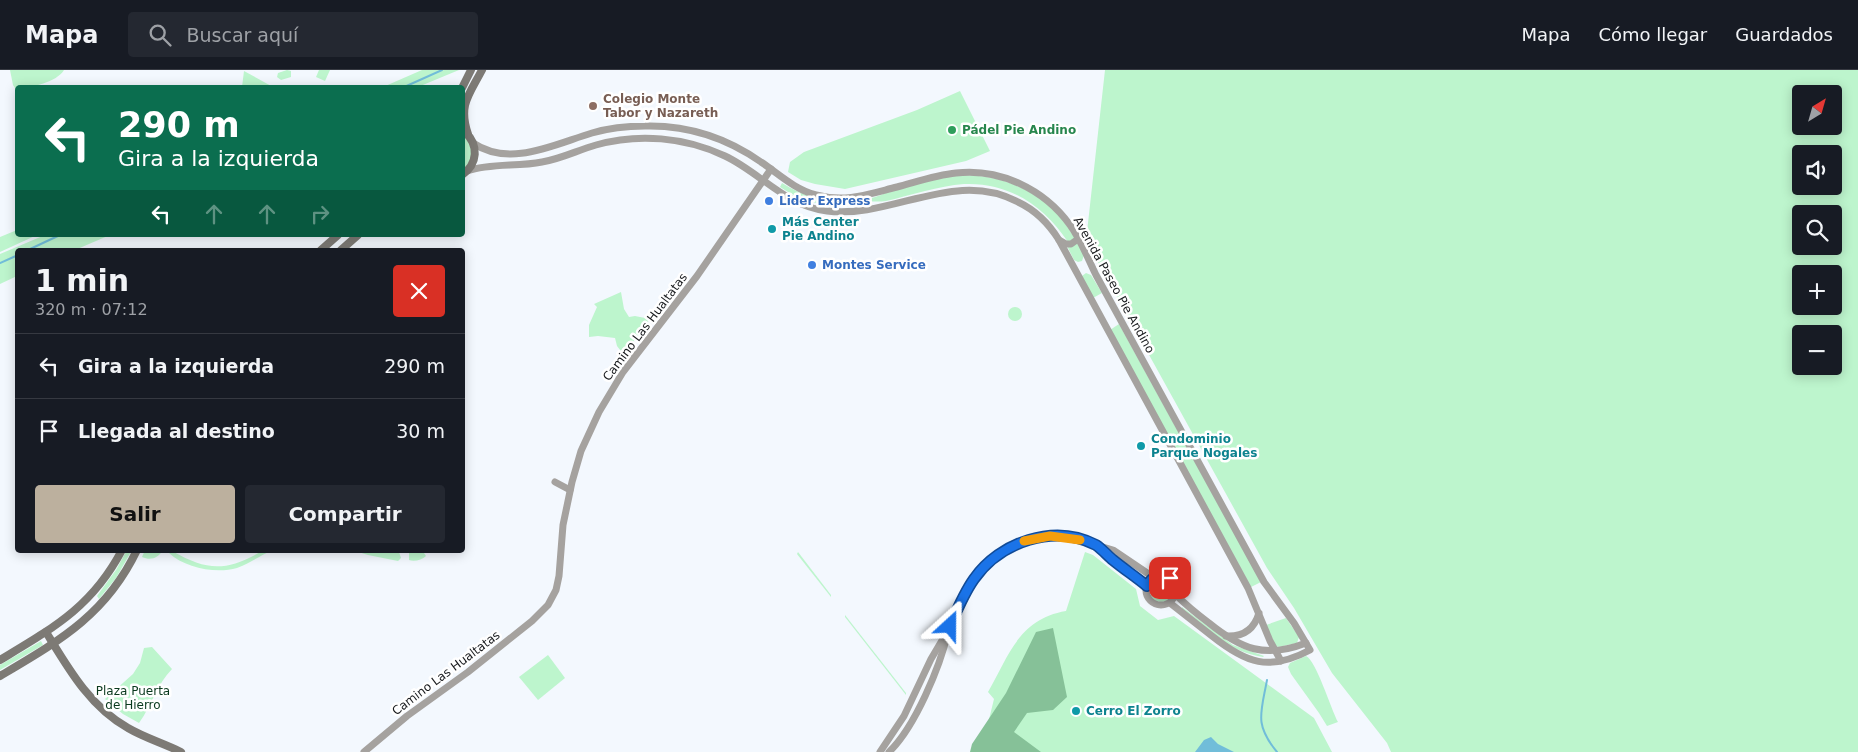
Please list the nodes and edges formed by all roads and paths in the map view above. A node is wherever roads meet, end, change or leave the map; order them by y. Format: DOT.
graph roads {
  1 [pos="471,70"];
  2 [pos="482,70"];
  3 [pos="464,85"];
  4 [pos="465,104"];
  5 [pos="465,132"];
  6 [pos="473,143"];
  7 [pos="771,168"];
  8 [pos="465,173"];
  9 [pos="763,179"];
  10 [pos="336,237"];
  11 [pos="355,237"];
  12 [pos="1078,238"];
  13 [pos="1059,240"];
  14 [pos="323,248"];
  15 [pos="344,248"];
  16 [pos="555,482"];
  17 [pos="570,490"];
  18 [pos="1098,546"];
  19 [pos="120,553"];
  20 [pos="135,553"];
  21 [pos="1153,577"];
  22 [pos="1147,586"];
  23 [pos="1176,595"];
  24 [pos="1170,603"];
  25 [pos="1259,613"];
  26 [pos="950,626"];
  27 [pos="46,632"];
  28 [pos="1225,636"];
  29 [pos="1306,643"];
  30 [pos="53,644"];
  31 [pos="1264,651"];
  32 [pos="1275,651"];
  33 [pos="0,660"];
  34 [pos="1281,661"];
  35 [pos="1264,662"];
  36 [pos="0,676"];
  37 [pos="181,752"];
  38 [pos="364,752"];
  39 [pos="880,752"];
  40 [pos="889,752"];
  1 -- 3 [label="main road"];
  2 -- 4 [label="main road"];
  5 -- 6 [label="main road"];
  6 -- 7 [label="street, Avenida Paseo Pie Andino"];
  6 -- 8 [label="main road"];
  7 -- 9 [label="street, Camino Las Hualtatas"];
  7 -- 12 [label="street, Avenida Paseo Pie Andino"];
  8 -- 9 [label="street"];
  9 -- 13 [label="street"];
  9 -- 17 [label="street, Camino Las Hualtatas"];
  10 -- 14 [label="main road"];
  11 -- 15 [label="main road"];
  12 -- 13 [label="street"];
  12 -- 29 [label="street, Avenida Paseo Pie Andino"];
  13 -- 25 [label="street"];
  16 -- 17 [label="street"];
  17 -- 38 [label="street, Camino Las Hualtatas"];
  18 -- 21 [label="street"];
  18 -- 22 [label="street"];
  18 -- 26 [label="street"];
  19 -- 27 [label="main road"];
  20 -- 30 [label="main road"];
  21 -- 22 [label="street"];
  21 -- 23 [label="street"];
  22 -- 24 [label="street"];
  23 -- 24 [label="street"];
  23 -- 28 [label="street"];
  24 -- 35 [label="street"];
  25 -- 28 [label="street"];
  25 -- 32 [label="street"];
  26 -- 39 [label="street"];
  26 -- 40 [label="street"];
  27 -- 30 [label="main road"];
  27 -- 33 [label="main road"];
  28 -- 31 [label="street"];
  29 -- 32 [label="street"];
  29 -- 34 [label="street, Avenida Paseo Pie Andino"];
  30 -- 36 [label="main road"];
  30 -- 37 [label="main road"];
  31 -- 32 [label="street"];
  31 -- 35 [label="street"];
  32 -- 34 [label="street"];
  34 -- 35 [label="street"];
}
